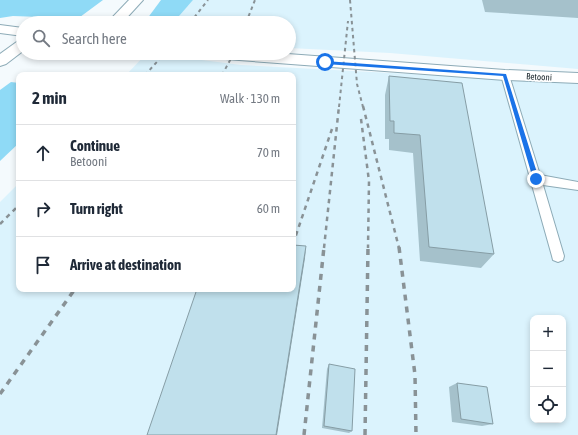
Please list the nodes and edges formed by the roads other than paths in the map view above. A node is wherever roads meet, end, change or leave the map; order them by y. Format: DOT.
graph roads {
  1 [pos="136,0"];
  2 [pos="121,16"];
  3 [pos="0,29"];
  4 [pos="16,31"];
  5 [pos="16,49"];
  6 [pos="296,59"];
  7 [pos="0,61"];
  8 [pos="505,75"];
  9 [pos="578,78"];
  10 [pos="536,179"];
  11 [pos="578,186"];
  12 [pos="558,256"];
  1 -- 2 [label="street"];
  3 -- 4 [label="street"];
  5 -- 7 [label="street"];
  6 -- 8 [label="street, Betooni"];
  8 -- 9 [label="street, Betooni"];
  8 -- 10 [label="lane"];
  10 -- 11 [label="lane"];
  10 -- 12 [label="lane"];
}
